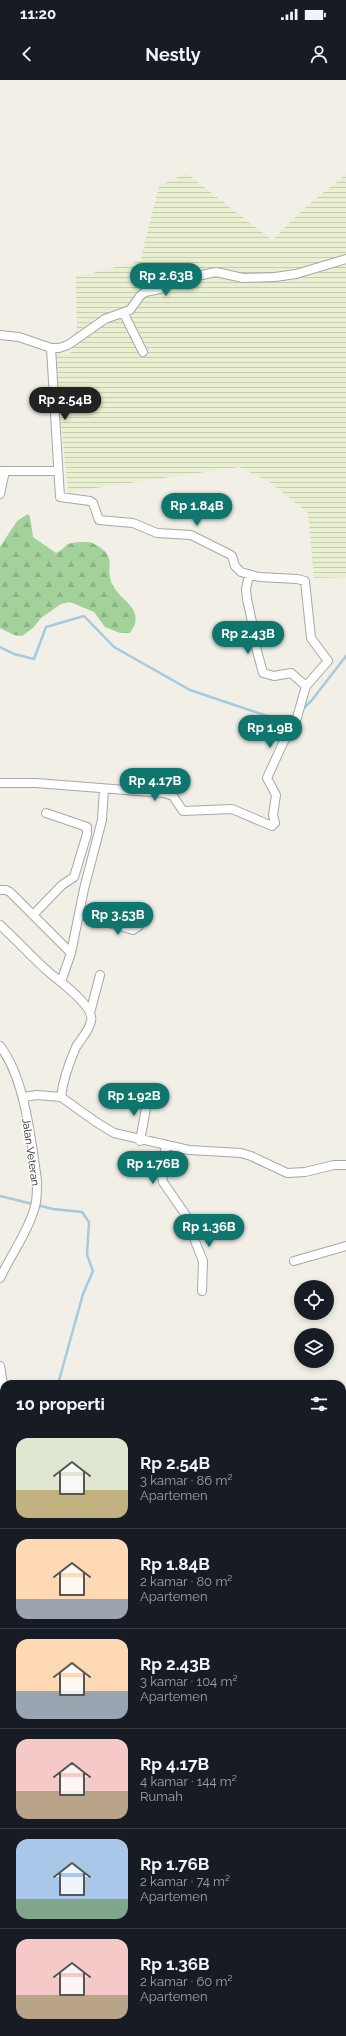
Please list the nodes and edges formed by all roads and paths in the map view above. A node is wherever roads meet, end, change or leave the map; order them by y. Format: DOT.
graph roads {
  1 [pos="346,259"];
  2 [pos="124,314"];
  3 [pos="0,335"];
  4 [pos="51,348"];
  5 [pos="143,352"];
  6 [pos="2,471"];
  7 [pos="58,471"];
  8 [pos="0,494"];
  9 [pos="249,575"];
  10 [pos="306,686"];
  11 [pos="0,783"];
  12 [pos="104,789"];
  13 [pos="46,813"];
  14 [pos="0,890"];
  15 [pos="79,914"];
  16 [pos="33,915"];
  17 [pos="140,918"];
  18 [pos="0,925"];
  19 [pos="71,953"];
  20 [pos="100,975"];
  21 [pos="61,982"];
  22 [pos="90,1013"];
  23 [pos="0,1046"];
  24 [pos="23,1097"];
  25 [pos="61,1097"];
  26 [pos="148,1097"];
  27 [pos="140,1141"];
  28 [pos="166,1146"];
  29 [pos="346,1165"];
  30 [pos="346,1246"];
  31 [pos="294,1261"];
  32 [pos="0,1276"];
  33 [pos="202,1291"];
  34 [pos="0,1366"];
  35 [pos="2,1380"];
  1 -- 2 [label="street"];
  2 -- 4 [label="street"];
  2 -- 5 [label="street"];
  3 -- 4 [label="street"];
  4 -- 7 [label="street"];
  6 -- 7 [label="street"];
  6 -- 8 [label="street"];
  7 -- 9 [label="street"];
  9 -- 10 [label="street"];
  9 -- 10 [label="street"];
  10 -- 12 [label="street"];
  11 -- 12 [label="street"];
  12 -- 15 [label="street"];
  13 -- 16 [label="street"];
  14 -- 16 [label="street"];
  15 -- 17 [label="street"];
  15 -- 19 [label="street"];
  16 -- 19 [label="street"];
  18 -- 21 [label="street"];
  19 -- 21 [label="street"];
  20 -- 22 [label="street"];
  21 -- 22 [label="street"];
  22 -- 25 [label="street"];
  23 -- 24 [label="street, Jalan Veteran"];
  24 -- 25 [label="street"];
  24 -- 32 [label="street, Jalan Veteran"];
  25 -- 27 [label="street"];
  26 -- 27 [label="street"];
  27 -- 28 [label="street"];
  28 -- 29 [label="street"];
  28 -- 33 [label="street"];
  30 -- 31 [label="street"];
  34 -- 35 [label="street"];
}
